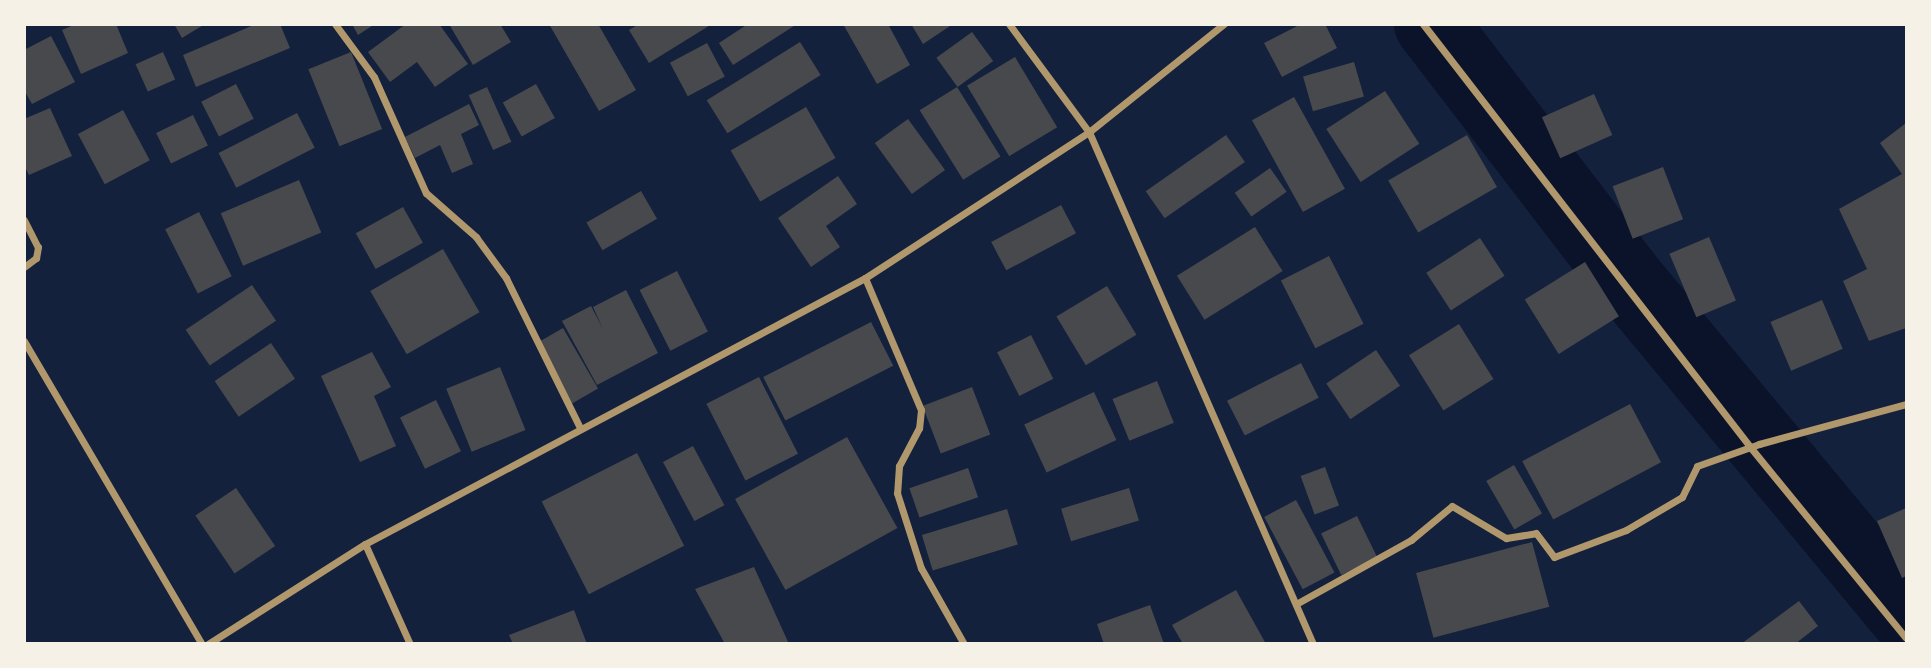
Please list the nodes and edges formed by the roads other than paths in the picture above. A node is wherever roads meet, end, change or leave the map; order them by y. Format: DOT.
graph roads {
  1 [pos="335,24"];
  2 [pos="1009,24"];
  3 [pos="1224,24"];
  4 [pos="1423,24"];
  5 [pos="1089,132"];
  6 [pos="24,220"];
  7 [pos="24,267"];
  8 [pos="865,278"];
  9 [pos="24,341"];
  10 [pos="1906,404"];
  11 [pos="580,428"];
  12 [pos="1755,446"];
  13 [pos="365,544"];
  14 [pos="1296,604"];
  15 [pos="1906,638"];
  16 [pos="202,643"];
  17 [pos="208,643"];
  18 [pos="410,643"];
  19 [pos="964,643"];
  20 [pos="1313,643"];
  1 -- 11 [label="street"];
  2 -- 5 [label="street"];
  3 -- 5 [label="street"];
  4 -- 12 [label="street"];
  5 -- 8 [label="street"];
  5 -- 14 [label="street"];
  6 -- 7 [label="street"];
  8 -- 11 [label="street"];
  8 -- 19 [label="street"];
  9 -- 16 [label="street"];
  10 -- 12 [label="street"];
  11 -- 13 [label="street"];
  12 -- 14 [label="street"];
  12 -- 15 [label="street"];
  13 -- 17 [label="street"];
  13 -- 18 [label="street"];
  14 -- 20 [label="street"];
}
